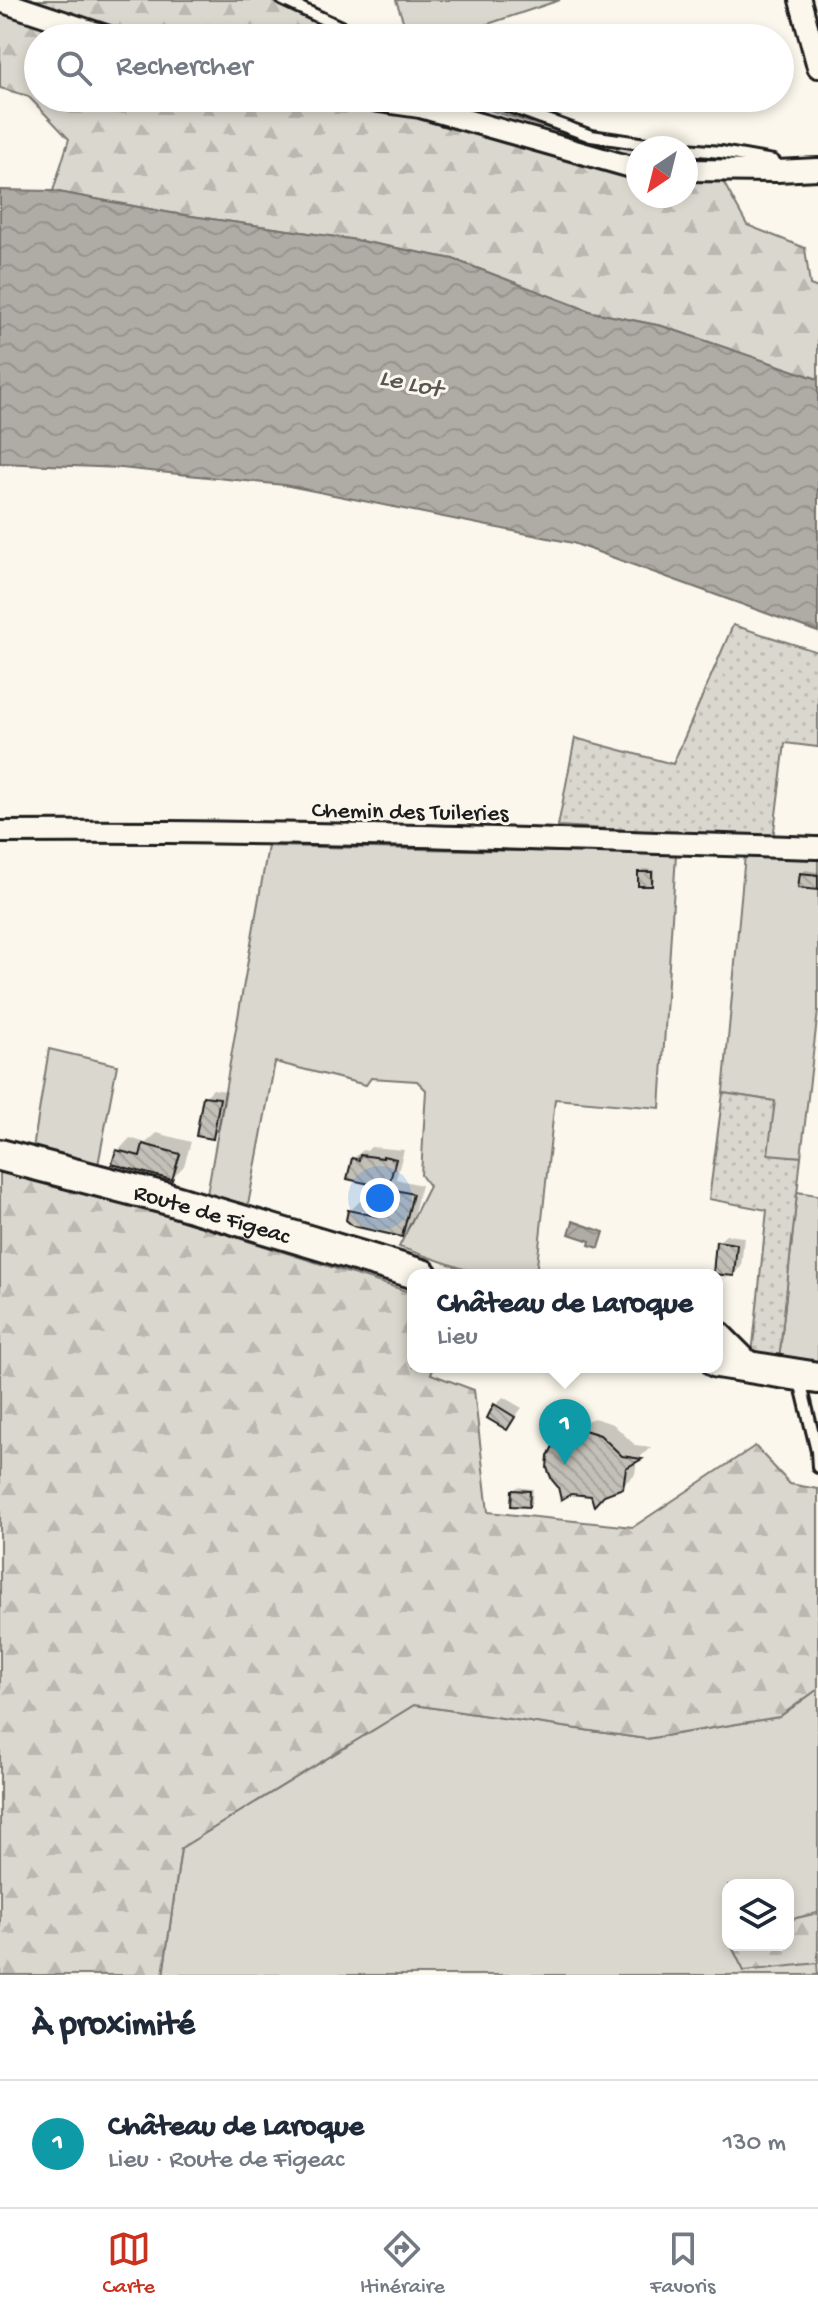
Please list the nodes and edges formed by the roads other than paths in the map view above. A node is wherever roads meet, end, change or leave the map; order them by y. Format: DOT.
graph roads {
  1 [pos="283,0"];
  2 [pos="800,0"];
  3 [pos="0,1"];
  4 [pos="70,24"];
  5 [pos="334,24"];
  6 [pos="818,67"];
  7 [pos="437,112"];
  8 [pos="525,112"];
  9 [pos="626,141"];
  10 [pos="698,150"];
  11 [pos="626,167"];
  12 [pos="818,169"];
  13 [pos="698,170"];
  14 [pos="784,171"];
  15 [pos="0,832"];
  16 [pos="818,848"];
  17 [pos="0,1155"];
  18 [pos="407,1271"];
  19 [pos="723,1336"];
  20 [pos="723,1363"];
  21 [pos="749,1368"];
  22 [pos="808,1377"];
  23 [pos="818,1467"];
  1 -- 5 [label="lane"];
  2 -- 6 [label="street"];
  3 -- 4 [label="street"];
  7 -- 11 [label="street"];
  8 -- 9 [label="lane"];
  10 -- 14 [label="lane"];
  12 -- 14 [label="street"];
  13 -- 14 [label="street"];
  15 -- 16 [label="street, Chemin des Tuileries"];
  17 -- 18 [label="main road, Route de Figeac"];
  19 -- 21 [label="street"];
  20 -- 21 [label="main road"];
  21 -- 22 [label="main road"];
  22 -- 23 [label="lane"];
}
